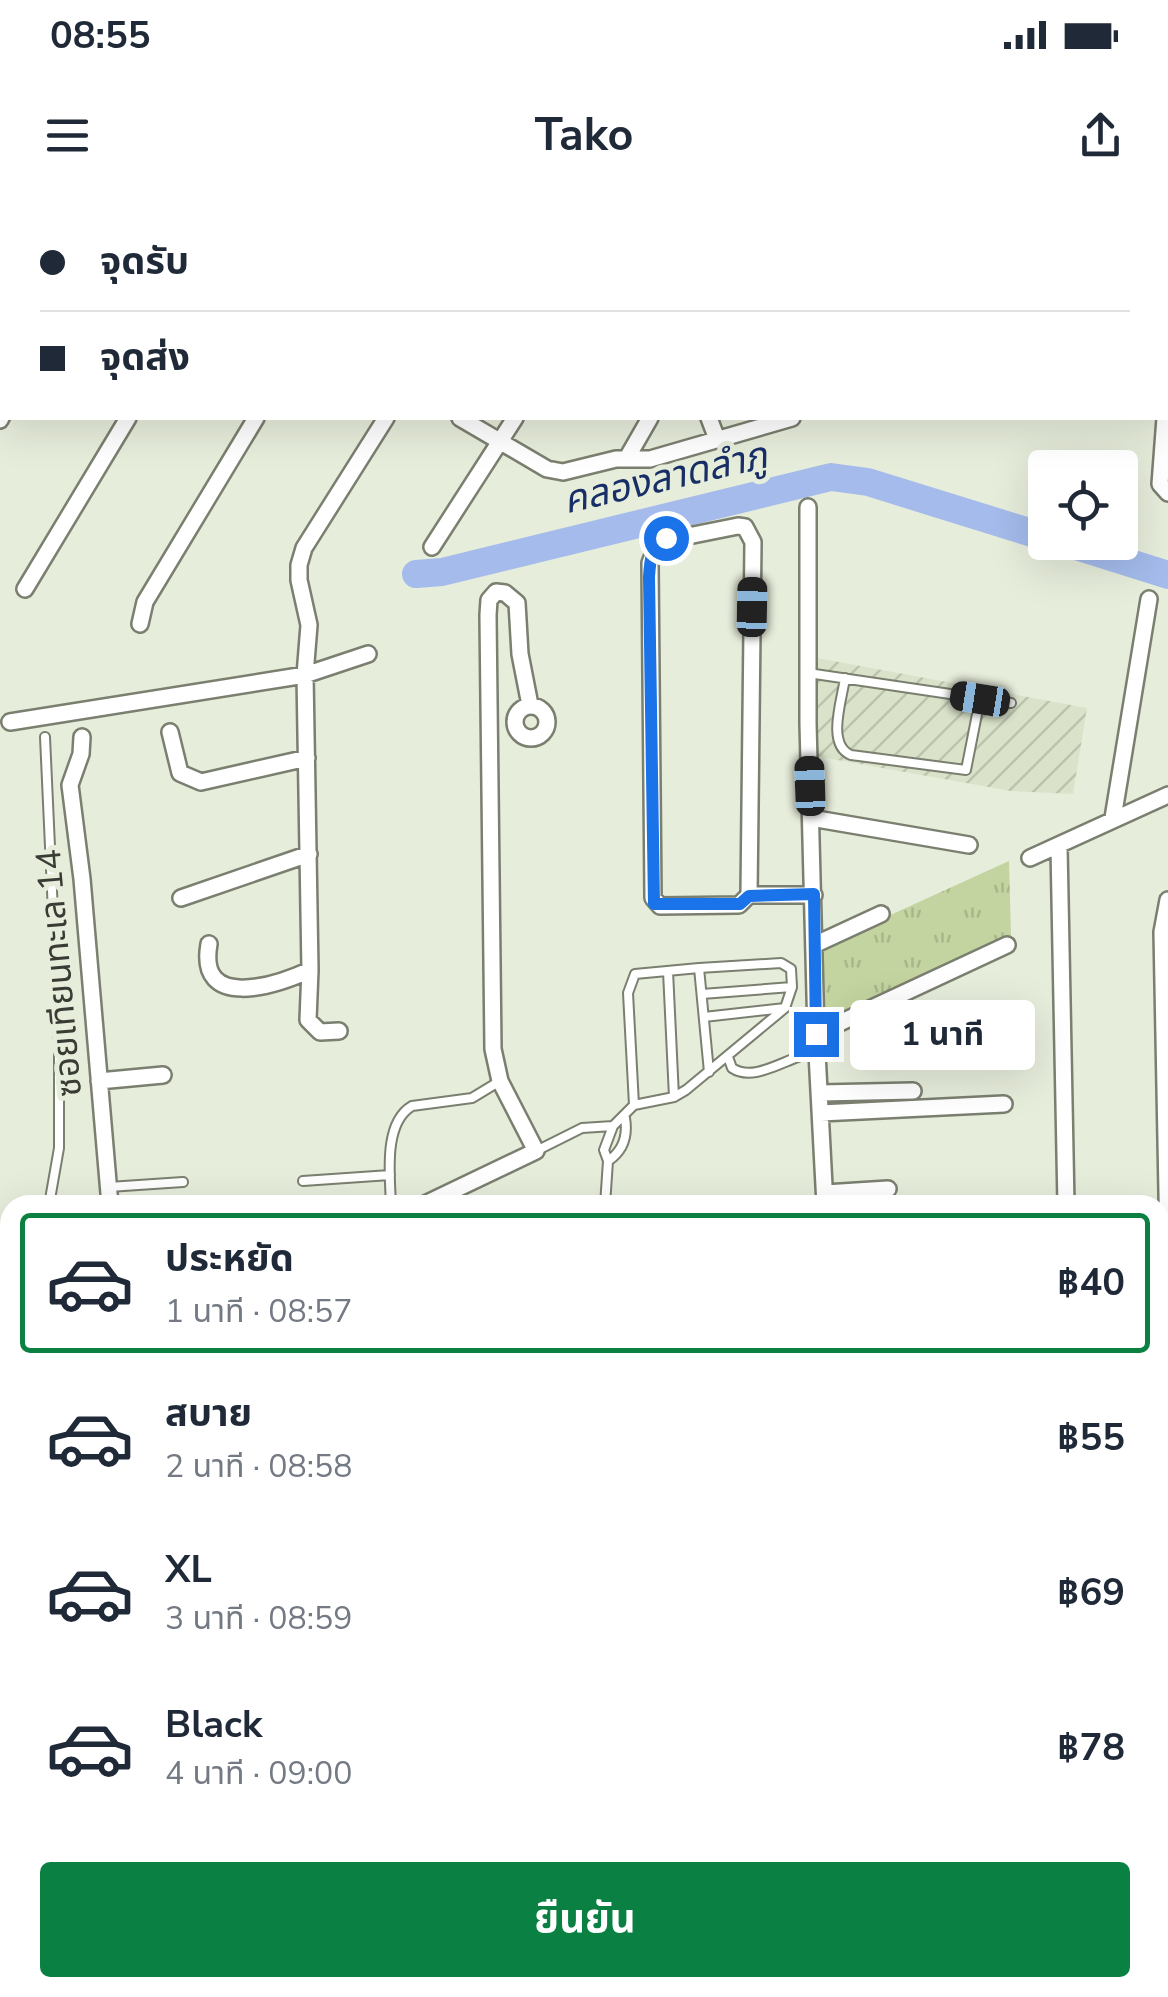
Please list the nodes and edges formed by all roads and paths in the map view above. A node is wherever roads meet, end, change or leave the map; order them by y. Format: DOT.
graph roads {
  1 [pos="127,420"];
  2 [pos="248,420"];
  3 [pos="385,420"];
  4 [pos="463,420"];
  5 [pos="514,420"];
  6 [pos="649,420"];
  7 [pos="710,420"];
  8 [pos="784,420"];
  9 [pos="1165,420"];
  10 [pos="717,438"];
  11 [pos="500,442"];
  12 [pos="627,458"];
  13 [pos="1168,493"];
  14 [pos="808,507"];
  15 [pos="432,548"];
  16 [pos="25,589"];
  17 [pos="1150,599"];
  18 [pos="140,624"];
  19 [pos="368,654"];
  20 [pos="808,673"];
  21 [pos="305,674"];
  22 [pos="845,678"];
  23 [pos="980,699"];
  24 [pos="1012,702"];
  25 [pos="530,705"];
  26 [pos="10,722"];
  27 [pos="170,732"];
  28 [pos="45,737"];
  29 [pos="82,737"];
  30 [pos="308,758"];
  31 [pos="1168,795"];
  32 [pos="811,818"];
  33 [pos="1114,818"];
  34 [pos="969,845"];
  35 [pos="1059,846"];
  36 [pos="309,854"];
  37 [pos="1030,858"];
  38 [pos="814,894"];
  39 [pos="749,896"];
  40 [pos="181,898"];
  41 [pos="1168,900"];
  42 [pos="881,914"];
  43 [pos="209,944"];
  44 [pos="1006,945"];
  45 [pos="814,946"];
  46 [pos="699,968"];
  47 [pos="310,970"];
  48 [pos="668,970"];
  49 [pos="792,987"];
  50 [pos="702,994"];
  51 [pos="785,1008"];
  52 [pos="749,1013"];
  53 [pos="704,1017"];
  54 [pos="340,1031"];
  55 [pos="816,1034"];
  56 [pos="750,1038"];
  57 [pos="728,1057"];
  58 [pos="798,1057"];
  59 [pos="708,1072"];
  60 [pos="163,1075"];
  61 [pos="500,1080"];
  62 [pos="98,1081"];
  63 [pos="913,1090"];
  64 [pos="820,1093"];
  65 [pos="674,1096"];
  66 [pos="1004,1104"];
  67 [pos="634,1105"];
  68 [pos="821,1113"];
  69 [pos="625,1118"];
  70 [pos="613,1126"];
  71 [pos="536,1150"];
  72 [pos="608,1161"];
  73 [pos="390,1175"];
  74 [pos="303,1181"];
  75 [pos="183,1182"];
  76 [pos="109,1186"];
  77 [pos="888,1190"];
  78 [pos="51,1195"];
  79 [pos="109,1195"];
  80 [pos="391,1195"];
  81 [pos="444,1195"];
  82 [pos="606,1195"];
  83 [pos="825,1195"];
  84 [pos="853,1195"];
  85 [pos="1066,1195"];
  86 [pos="1167,1195"];
  1 -- 16 [label="street"];
  2 -- 18 [label="street"];
  3 -- 21 [label="street"];
  4 -- 11 [label="street"];
  5 -- 11 [label="street"];
  6 -- 12 [label="street"];
  7 -- 10 [label="street"];
  8 -- 10 [label="street"];
  9 -- 13 [label="street"];
  10 -- 12 [label="street"];
  11 -- 12 [label="street"];
  11 -- 15 [label="street"];
  14 -- 20 [label="street"];
  17 -- 33 [label="street"];
  19 -- 21 [label="street"];
  20 -- 22 [label="lane"];
  20 -- 32 [label="street"];
  21 -- 26 [label="street"];
  21 -- 30 [label="street"];
  22 -- 23 [label="lane"];
  22 -- 23 [label="lane"];
  23 -- 24 [label="lane"];
  25 -- 61 [label="street"];
  27 -- 30 [label="street"];
  28 -- 78 [label="lane"];
  29 -- 62 [label="street, ซอยเทียนทะเล 14"];
  30 -- 36 [label="street"];
  31 -- 33 [label="street"];
  32 -- 34 [label="street"];
  32 -- 38 [label="street"];
  33 -- 35 [label="street"];
  35 -- 37 [label="street"];
  35 -- 85 [label="street"];
  36 -- 40 [label="street"];
  36 -- 47 [label="street"];
  38 -- 39 [label="street"];
  38 -- 45 [label="street"];
  39 -- 39 [label="street"];
  41 -- 86 [label="street"];
  42 -- 45 [label="street"];
  43 -- 47 [label="street"];
  44 -- 55 [label="street"];
  45 -- 55 [label="street"];
  46 -- 48 [label="lane"];
  46 -- 49 [label="lane"];
  46 -- 50 [label="lane"];
  47 -- 54 [label="street"];
  48 -- 65 [label="lane"];
  48 -- 67 [label="lane"];
  49 -- 50 [label="lane"];
  49 -- 51 [label="lane"];
  50 -- 53 [label="lane"];
  51 -- 52 [label="lane"];
  51 -- 56 [label="lane"];
  52 -- 53 [label="lane"];
  52 -- 56 [label="lane"];
  53 -- 59 [label="lane"];
  55 -- 64 [label="street"];
  56 -- 57 [label="lane"];
  57 -- 58 [label="lane"];
  57 -- 59 [label="lane"];
  59 -- 65 [label="lane"];
  60 -- 62 [label="street"];
  61 -- 71 [label="street"];
  61 -- 73 [label="lane"];
  62 -- 76 [label="street, ซอยเทียนทะเล 14"];
  63 -- 64 [label="street"];
  64 -- 68 [label="street"];
  65 -- 67 [label="lane"];
  66 -- 68 [label="street"];
  67 -- 69 [label="lane"];
  68 -- 83 [label="street"];
  69 -- 70 [label="lane"];
  69 -- 72 [label="lane"];
  70 -- 71 [label="lane"];
  70 -- 72 [label="lane"];
  71 -- 81 [label="street"];
  72 -- 82 [label="lane"];
  73 -- 74 [label="lane"];
  73 -- 80 [label="lane"];
  75 -- 76 [label="lane"];
  76 -- 79 [label="street, ซอยเทียนทะเล 14"];
  77 -- 84 [label="street"];
}
